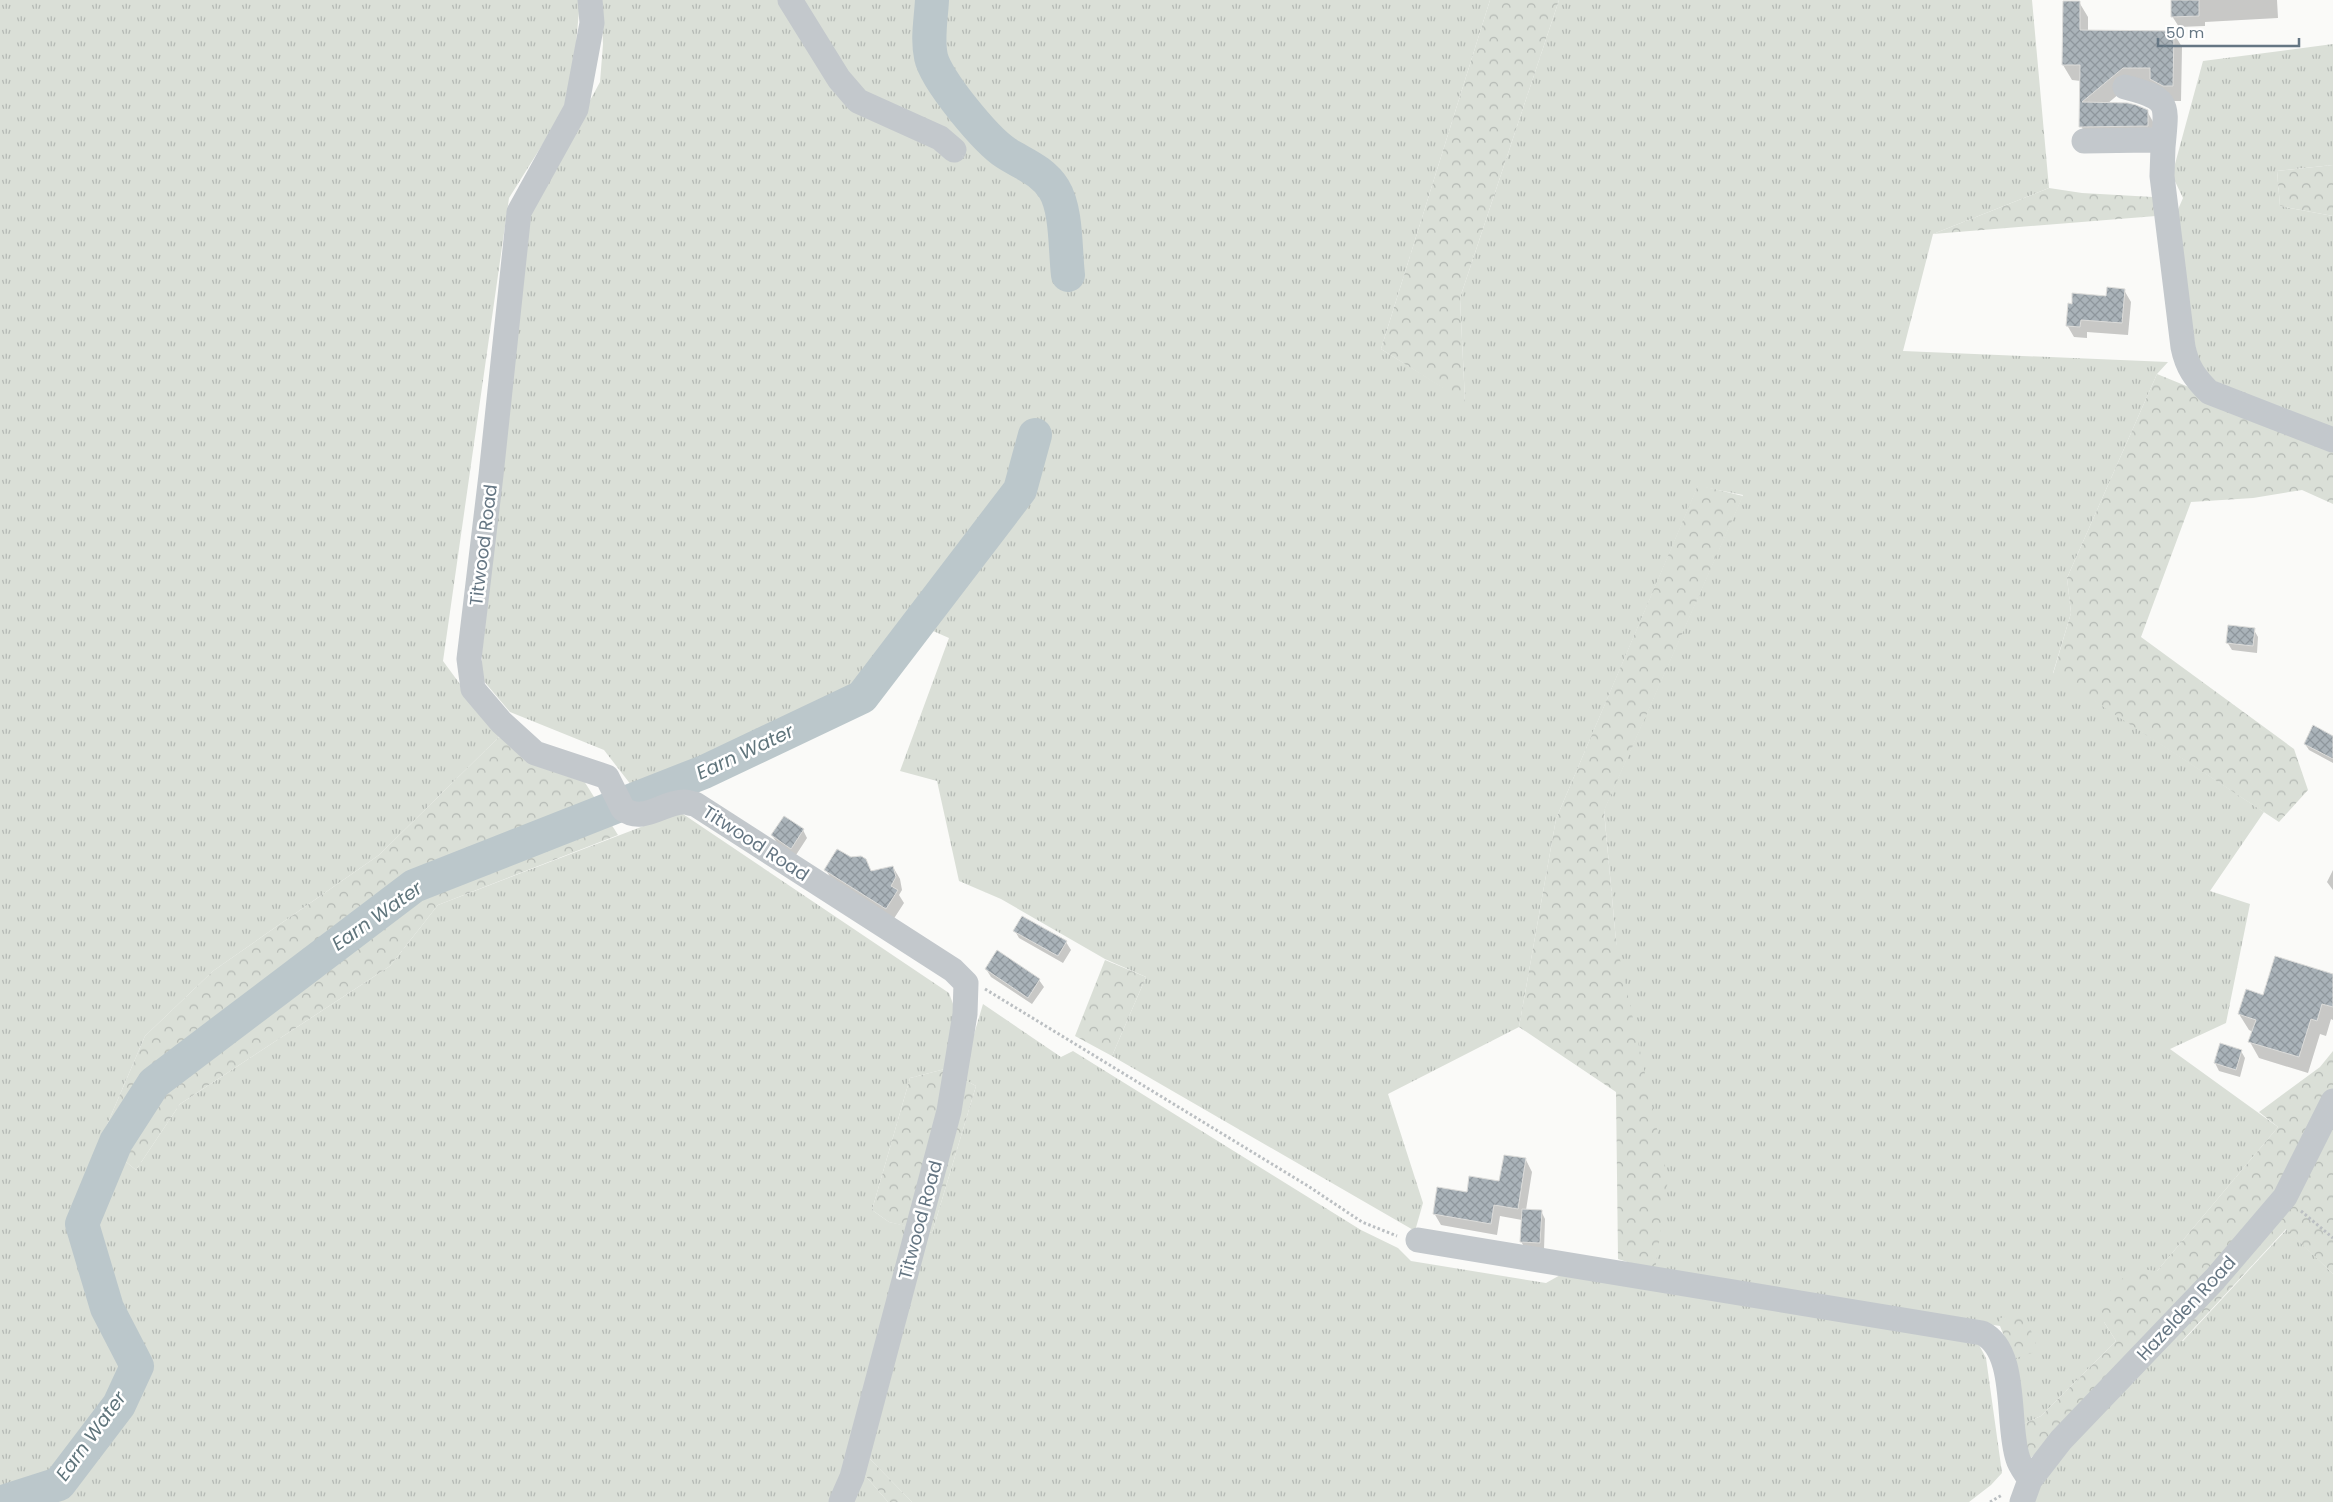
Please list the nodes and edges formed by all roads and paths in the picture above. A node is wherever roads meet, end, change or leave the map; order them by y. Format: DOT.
graph roads {
  1 [pos="590,0"];
  2 [pos="790,0"];
  3 [pos="2125,87"];
  4 [pos="2084,141"];
  5 [pos="2162,147"];
  6 [pos="954,150"];
  7 [pos="2333,440"];
  8 [pos="966,983"];
  9 [pos="2333,1101"];
  10 [pos="2285,1197"];
  11 [pos="2333,1238"];
  12 [pos="1418,1240"];
  13 [pos="2026,1491"];
  14 [pos="841,1502"];
  1 -- 8 [label="street, Titwood Road"];
  2 -- 6 [label="street"];
  3 -- 5 [label="street"];
  4 -- 5 [label="street"];
  5 -- 7 [label="street"];
  8 -- 12 [label="path"];
  8 -- 14 [label="street, Titwood Road"];
  9 -- 10 [label="street, Hazelden Road"];
  10 -- 11 [label="path"];
  10 -- 13 [label="street, Hazelden Road"];
  12 -- 13 [label="street"];
}
